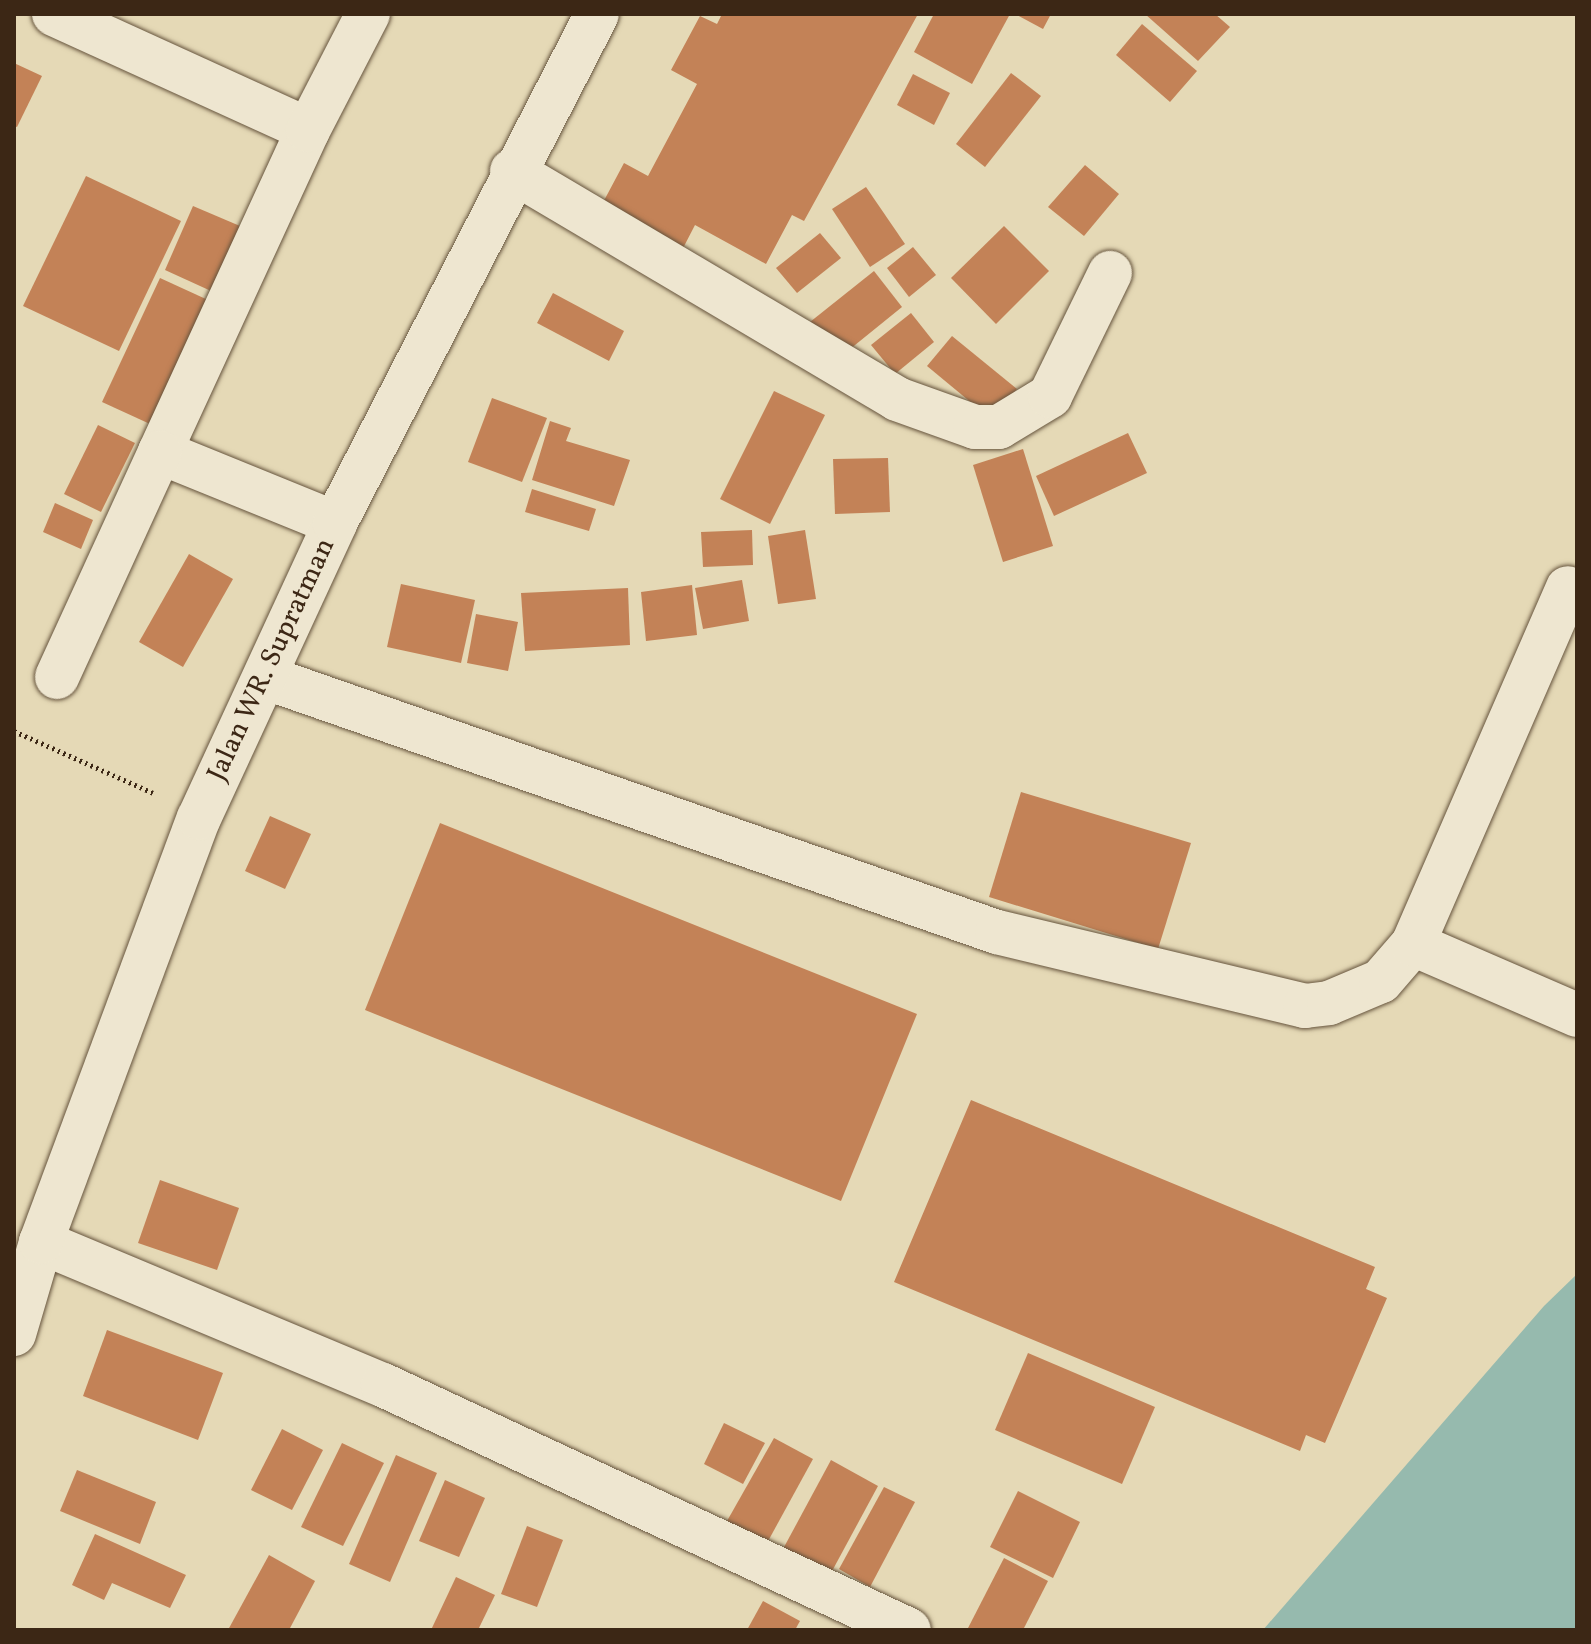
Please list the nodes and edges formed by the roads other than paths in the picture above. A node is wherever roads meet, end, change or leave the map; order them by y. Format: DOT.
graph roads {
  1 [pos="54,14"];
  2 [pos="368,14"];
  3 [pos="597,14"];
  4 [pos="308,130"];
  5 [pos="512,171"];
  6 [pos="1110,273"];
  7 [pos="160,452"];
  8 [pos="335,523"];
  9 [pos="1568,588"];
  10 [pos="57,677"];
  11 [pos="267,678"];
  12 [pos="1413,944"];
  13 [pos="1577,1015"];
  14 [pos="41,1242"];
  15 [pos="14,1334"];
  16 [pos="909,1630"];
  1 -- 4 [label="street"];
  2 -- 4 [label="street"];
  3 -- 5 [label="street, Jalan WR. Supratman"];
  4 -- 7 [label="street"];
  5 -- 6 [label="street"];
  5 -- 8 [label="street, Jalan WR. Supratman"];
  7 -- 8 [label="street"];
  7 -- 10 [label="street"];
  8 -- 11 [label="street, Jalan WR. Supratman"];
  9 -- 12 [label="street"];
  11 -- 12 [label="street"];
  11 -- 14 [label="street, Jalan WR. Supratman"];
  12 -- 13 [label="street"];
  14 -- 15 [label="street, Jalan WR. Supratman"];
  14 -- 16 [label="street"];
}
